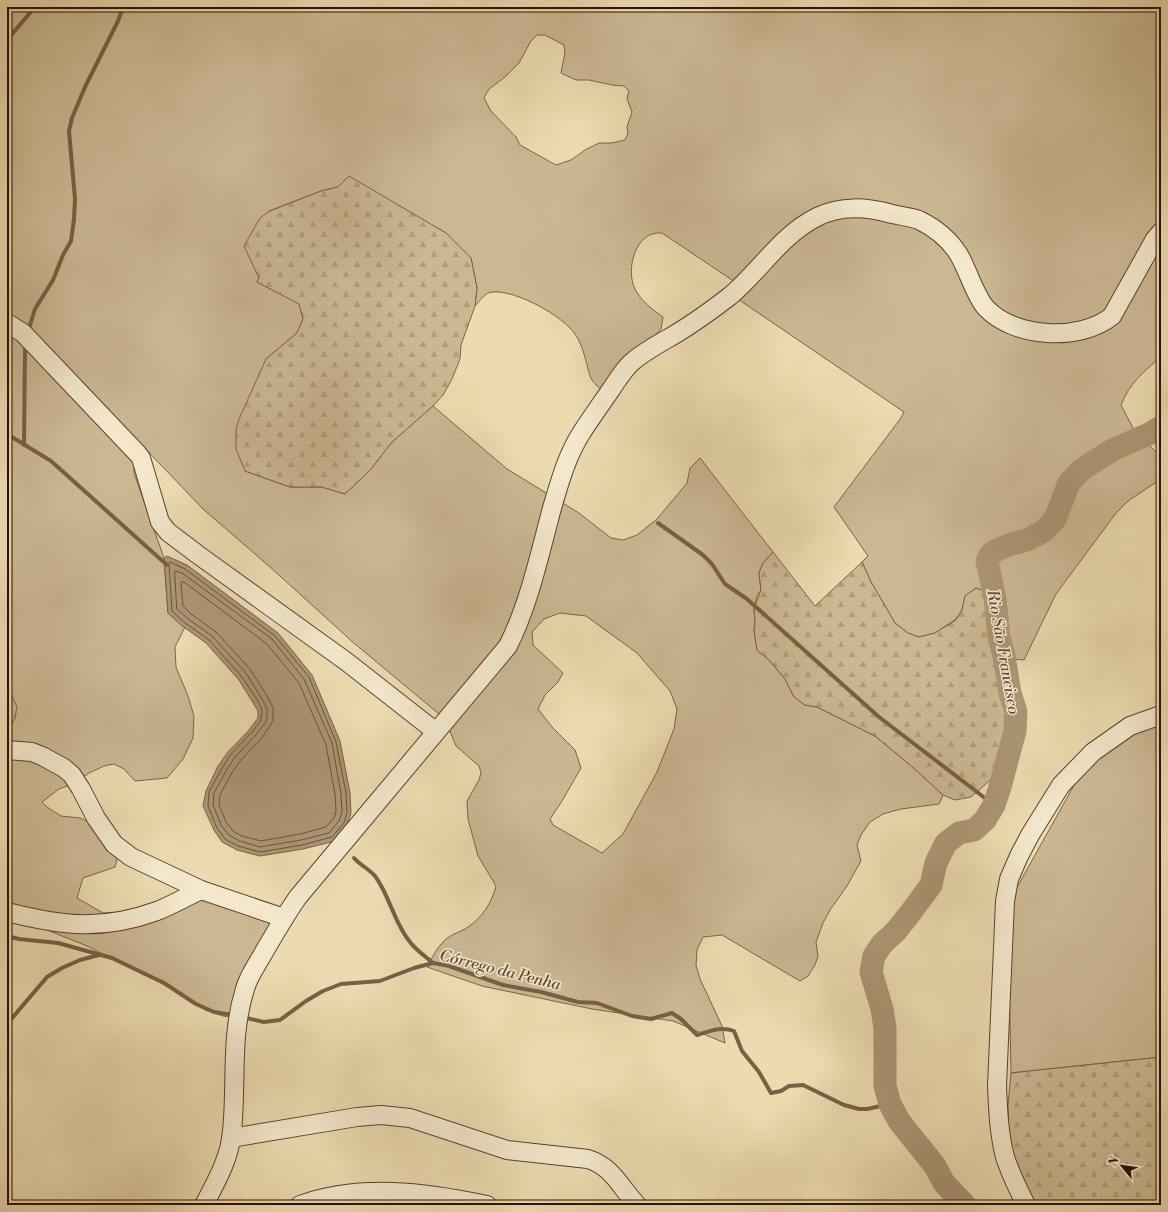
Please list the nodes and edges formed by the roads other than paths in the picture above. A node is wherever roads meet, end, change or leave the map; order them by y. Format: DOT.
graph roads {
  1 [pos="1161,232"];
  2 [pos="7,322"];
  3 [pos="1161,715"];
  4 [pos="436,731"];
  5 [pos="7,750"];
  6 [pos="201,890"];
  7 [pos="7,912"];
  8 [pos="284,918"];
  9 [pos="231,1138"];
  10 [pos="204,1205"];
  11 [pos="300,1205"];
  12 [pos="487,1205"];
  13 [pos="637,1205"];
  14 [pos="1026,1205"];
  1 -- 4 [label="street"];
  2 -- 4 [label="street"];
  3 -- 14 [label="street"];
  4 -- 8 [label="street"];
  5 -- 6 [label="street"];
  6 -- 7 [label="street"];
  6 -- 8 [label="street"];
  8 -- 9 [label="street"];
  9 -- 10 [label="street"];
  9 -- 13 [label="street"];
  11 -- 12 [label="street"];
}
